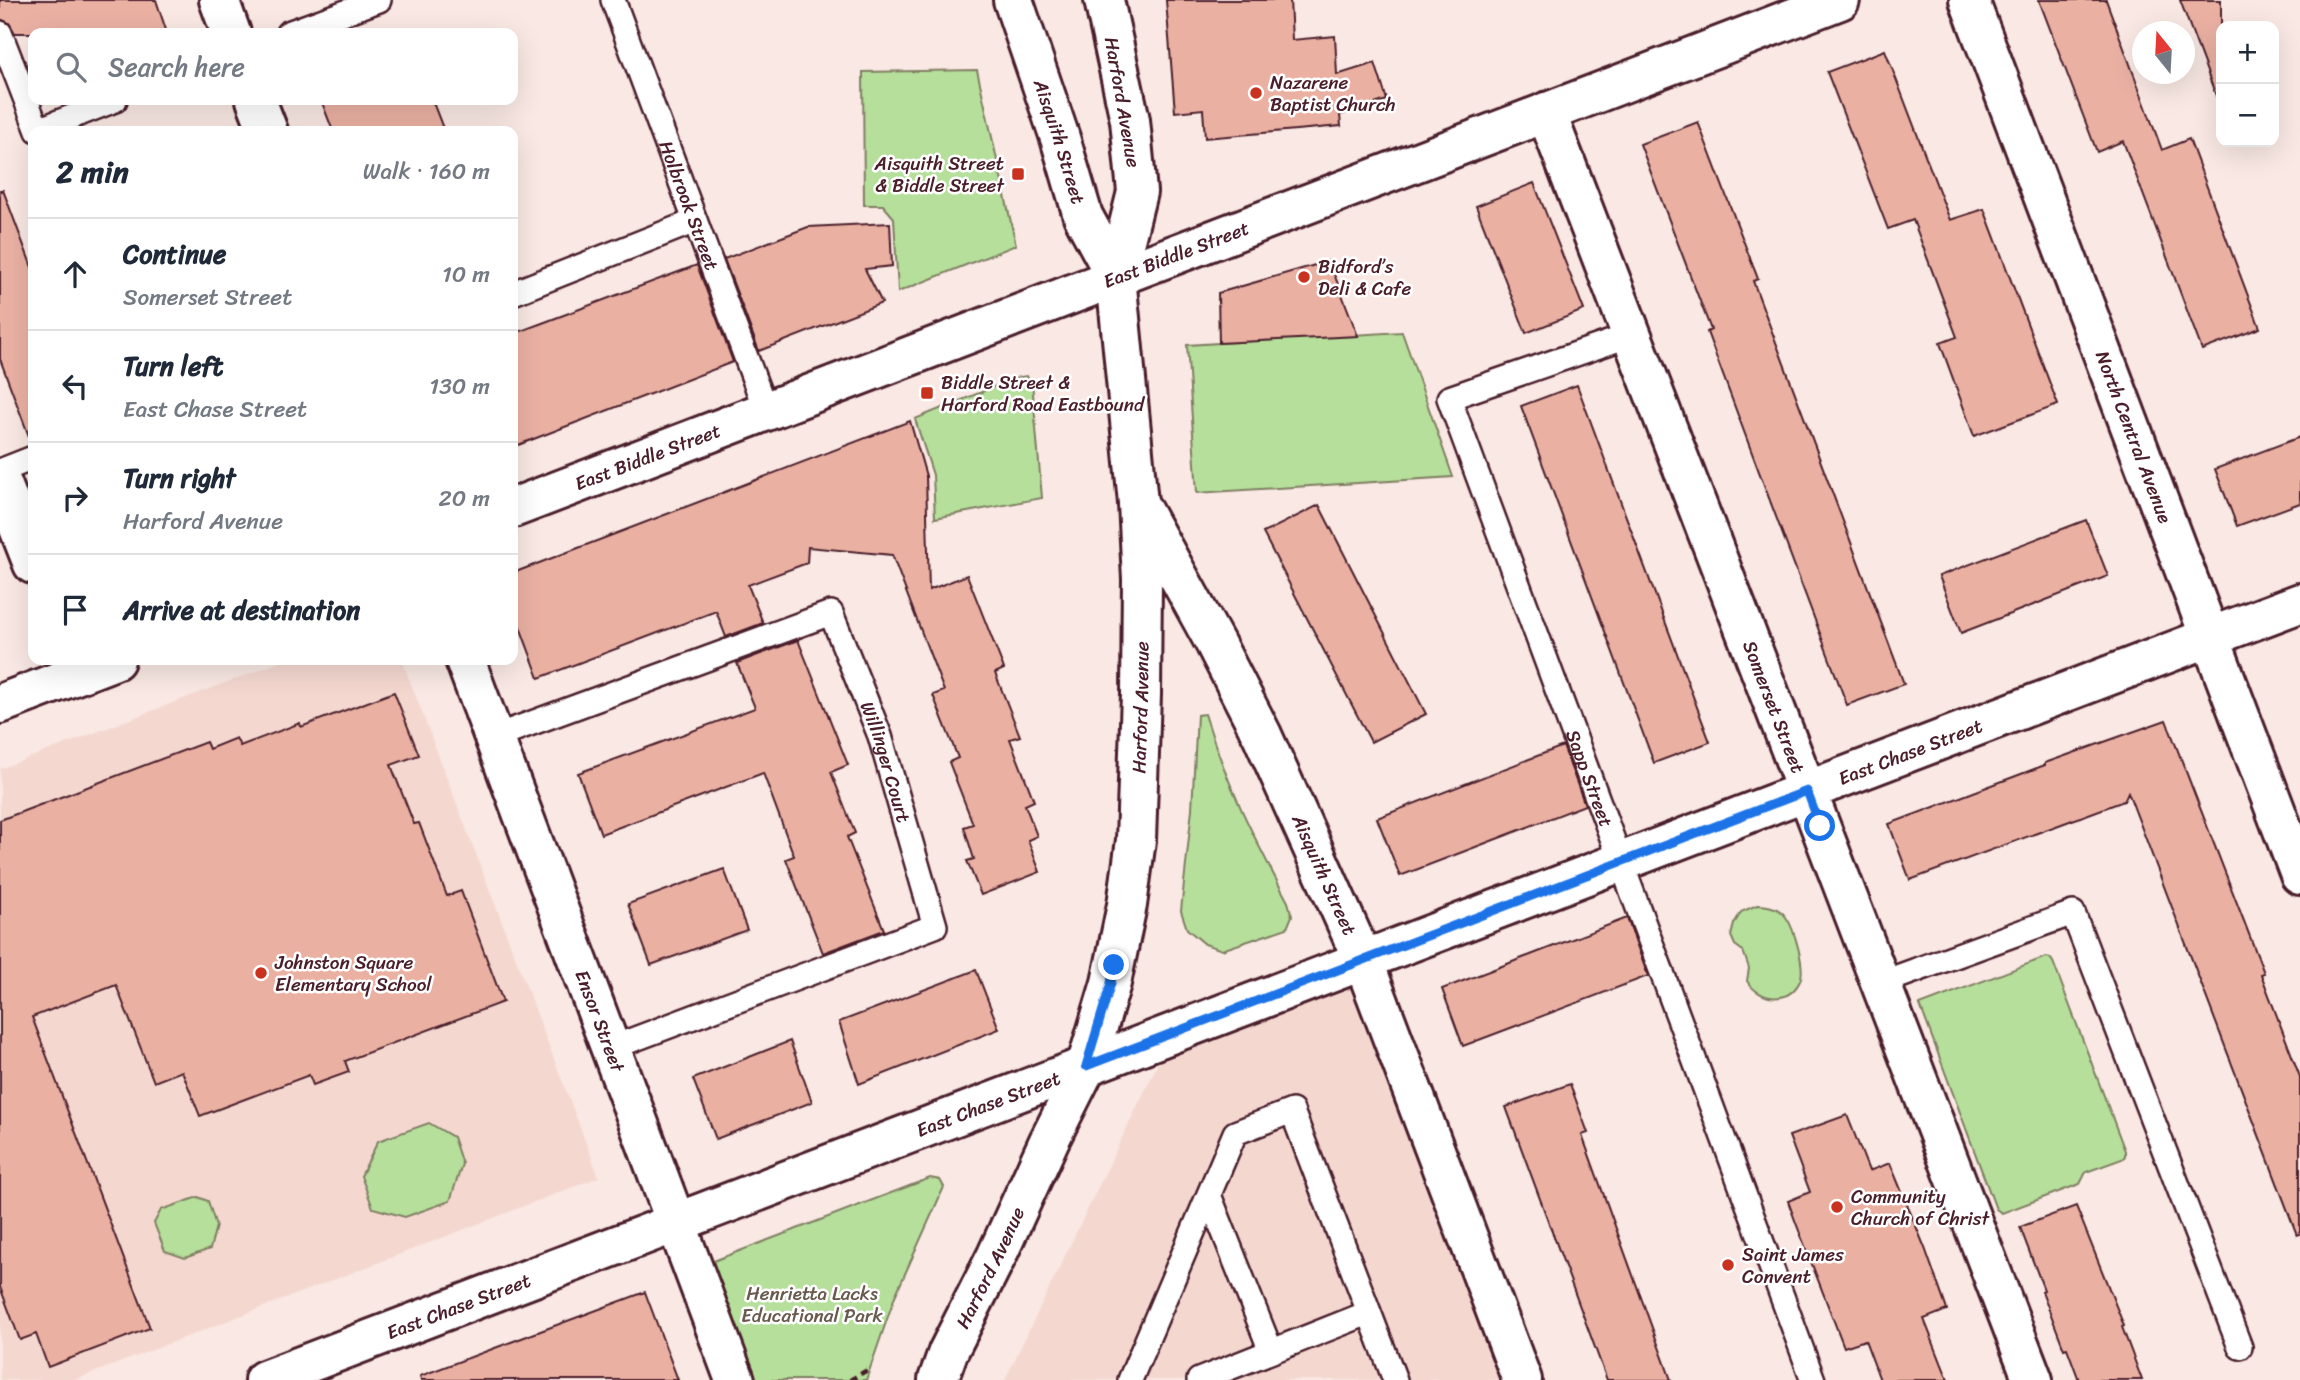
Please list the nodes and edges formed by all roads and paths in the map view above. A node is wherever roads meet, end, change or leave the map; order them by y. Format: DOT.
graph roads {
  1 [pos="219,0"];
  2 [pos="379,0"];
  3 [pos="614,0"];
  4 [pos="1013,0"];
  5 [pos="1104,0"];
  6 [pos="1840,0"];
  7 [pos="1969,0"];
  8 [pos="229,28"];
  9 [pos="302,28"];
  10 [pos="0,33"];
  11 [pos="103,105"];
  12 [pos="258,105"];
  13 [pos="1546,112"];
  14 [pos="36,126"];
  15 [pos="50,126"];
  16 [pos="266,126"];
  17 [pos="695,221"];
  18 [pos="1116,277"];
  19 [pos="518,291"];
  20 [pos="1631,335"];
  21 [pos="766,411"];
  22 [pos="28,460"];
  23 [pos="0,471"];
  24 [pos="0,479"];
  25 [pos="1138,503"];
  26 [pos="518,506"];
  27 [pos="28,551"];
  28 [pos="2300,603"];
  29 [pos="2210,637"];
  30 [pos="467,665"];
  31 [pos="74,667"];
  32 [pos="0,704"];
  33 [pos="494,737"];
  34 [pos="1807,791"];
  35 [pos="1621,862"];
  36 [pos="2300,875"];
  37 [pos="1363,960"];
  38 [pos="1881,984"];
  39 [pos="611,1048"];
  40 [pos="1086,1066"];
  41 [pos="1209,1195"];
  42 [pos="676,1223"];
  43 [pos="1368,1313"];
  44 [pos="2240,1347"];
  45 [pos="1271,1351"];
  46 [pos="869,1369"];
  47 [pos="320,1370"];
  48 [pos="1512,1377"];
  49 [pos="264,1380"];
  50 [pos="735,1380"];
  51 [pos="850,1380"];
  52 [pos="938,1380"];
  53 [pos="1130,1380"];
  54 [pos="1199,1380"];
  55 [pos="1395,1380"];
  56 [pos="1813,1380"];
  57 [pos="2033,1380"];
  1 -- 8 [label="street"];
  2 -- 9 [label="lane"];
  3 -- 17 [label="lane, Holbrook Street"];
  4 -- 18 [label="street, Aisquith Street"];
  5 -- 18 [label="street, Harford Avenue"];
  6 -- 13 [label="street, East Biddle Street"];
  7 -- 29 [label="street, North Central Avenue"];
  10 -- 14 [label="lane"];
  11 -- 15 [label="lane"];
  12 -- 16 [label="street"];
  13 -- 18 [label="street, East Biddle Street"];
  13 -- 20 [label="street, Somerset Street"];
  17 -- 19 [label="lane"];
  17 -- 21 [label="lane, Holbrook Street"];
  18 -- 21 [label="street, East Biddle Street"];
  18 -- 25 [label="street, Harford Avenue"];
  20 -- 34 [label="street, Somerset Street"];
  20 -- 35 [label="lane, Sapp Street"];
  21 -- 26 [label="street, East Biddle Street"];
  22 -- 23 [label="lane"];
  24 -- 27 [label="street"];
  25 -- 37 [label="street, Aisquith Street"];
  25 -- 40 [label="street, Harford Avenue"];
  28 -- 29 [label="street, East Chase Street"];
  29 -- 34 [label="street, East Chase Street"];
  29 -- 36 [label="street, North Central Avenue"];
  30 -- 33 [label="street, Ensor Street"];
  31 -- 32 [label="street"];
  33 -- 39 [label="street, Ensor Street"];
  33 -- 39 [label="lane, Willinger Court"];
  34 -- 35 [label="street, East Chase Street"];
  34 -- 38 [label="street, Somerset Street"];
  35 -- 37 [label="street, East Chase Street"];
  35 -- 56 [label="lane, Sapp Street"];
  37 -- 40 [label="street, East Chase Street"];
  37 -- 48 [label="street, Aisquith Street"];
  38 -- 44 [label="lane"];
  38 -- 57 [label="street, Somerset Street"];
  39 -- 42 [label="street, Ensor Street"];
  40 -- 42 [label="street, East Chase Street"];
  40 -- 52 [label="street, Harford Avenue"];
  41 -- 43 [label="lane"];
  41 -- 45 [label="lane"];
  41 -- 53 [label="lane"];
  42 -- 47 [label="street, East Chase Street"];
  42 -- 50 [label="street, Ensor Street"];
  43 -- 45 [label="lane"];
  43 -- 55 [label="lane"];
  45 -- 54 [label="lane"];
  46 -- 51 [label="path"];
  47 -- 49 [label="street, East Chase Street"];
}
